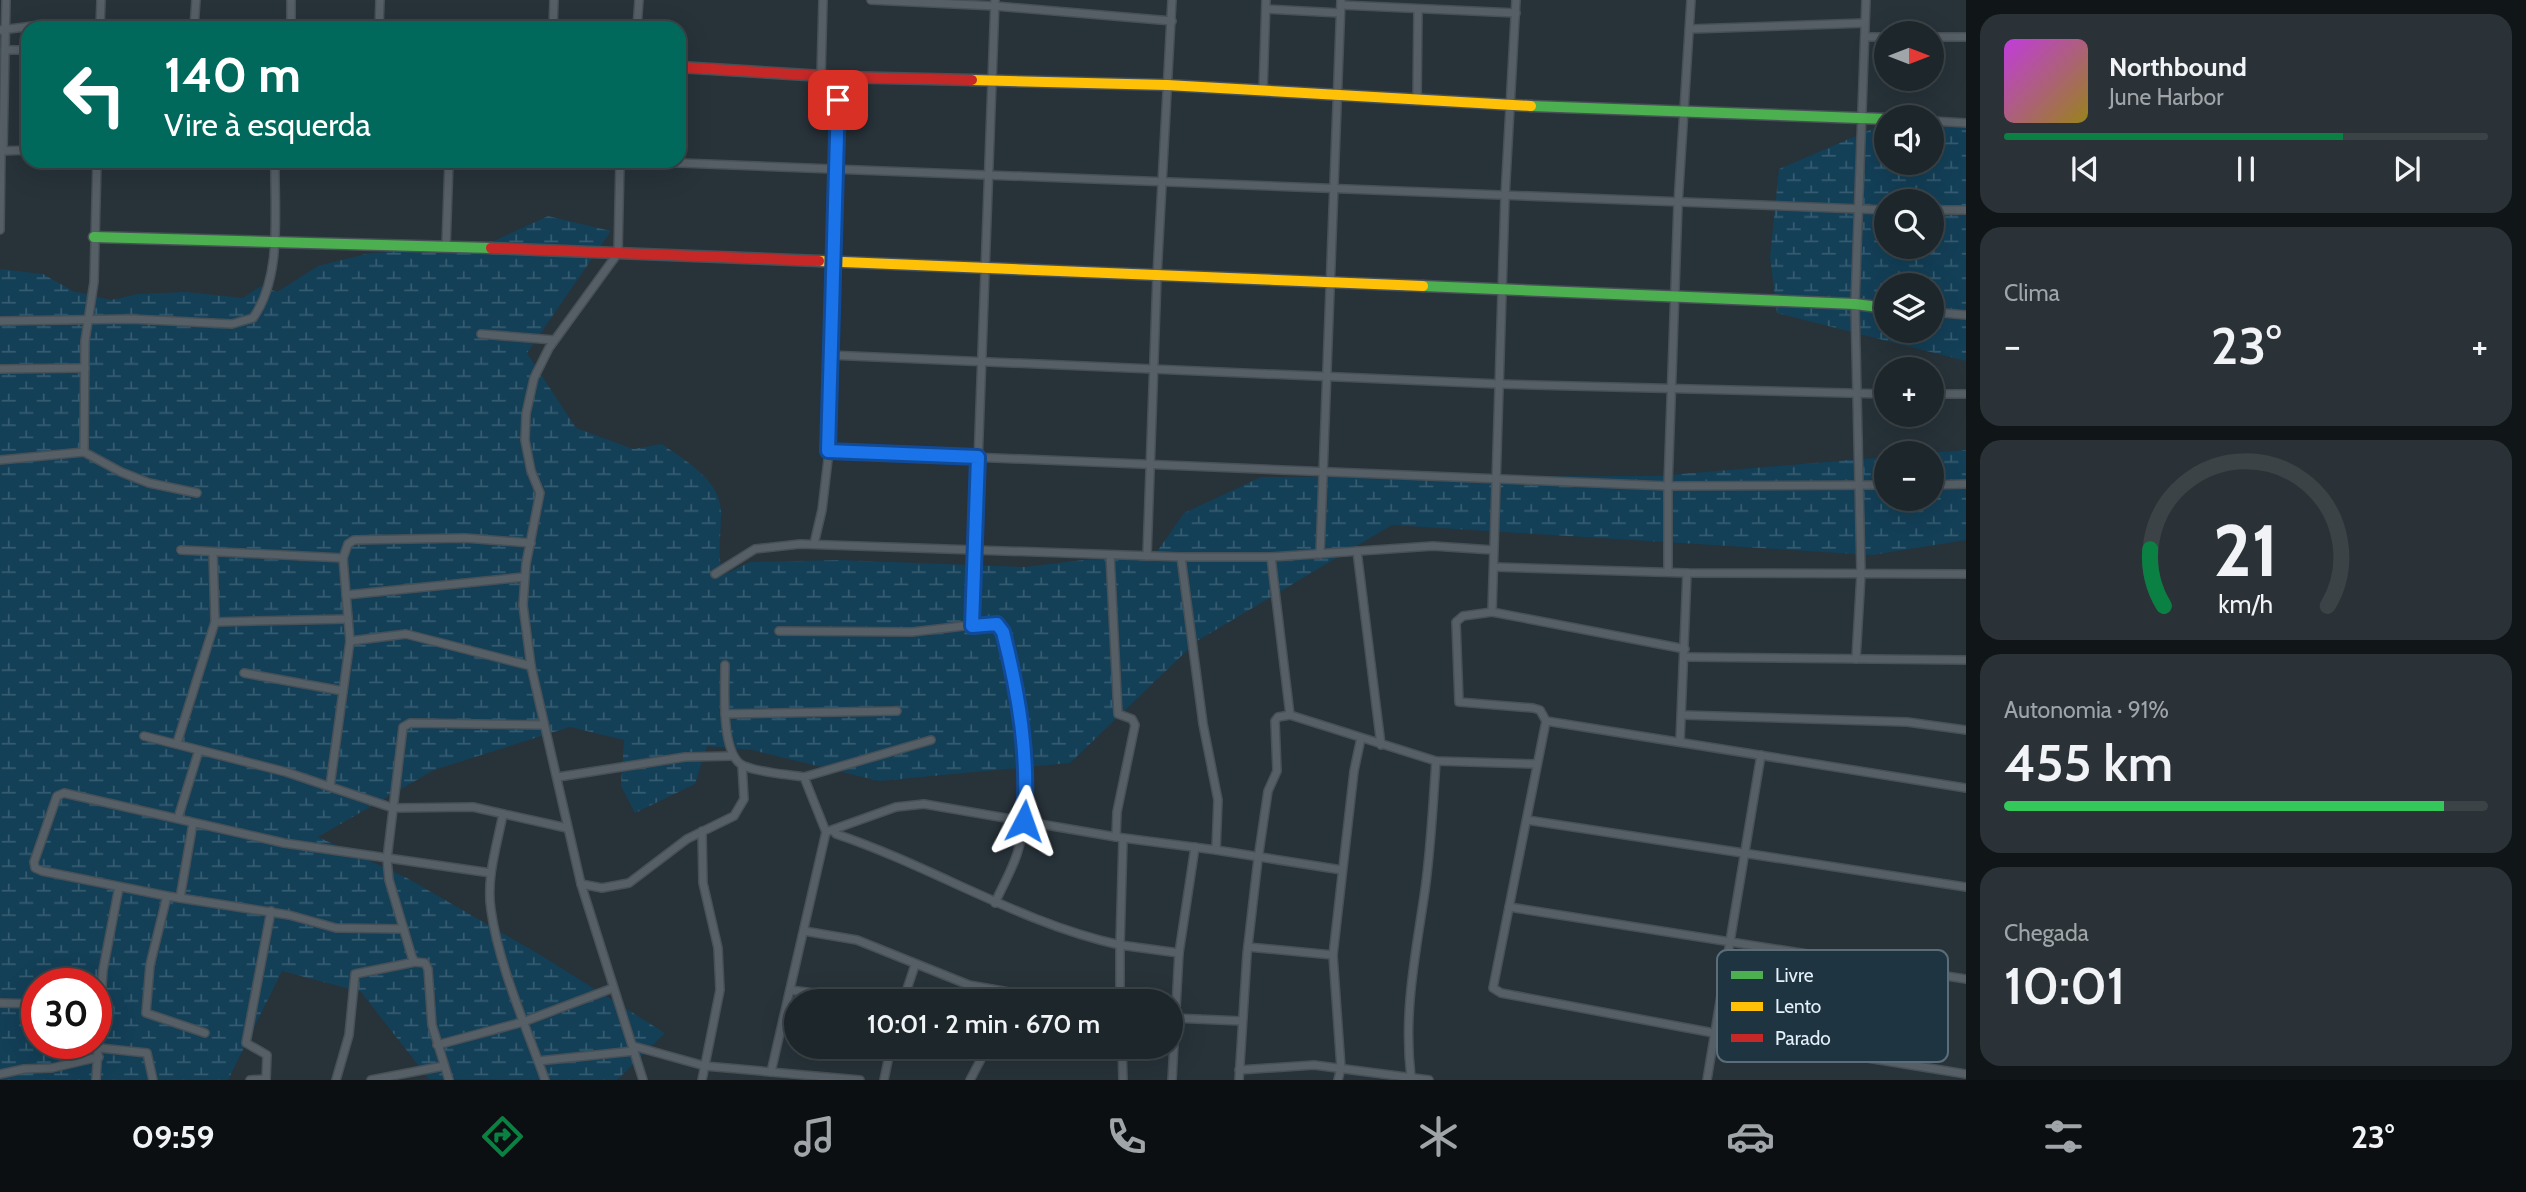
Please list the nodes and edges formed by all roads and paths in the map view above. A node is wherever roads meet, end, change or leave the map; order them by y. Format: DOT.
graph roads {
  1 [pos="6,0"];
  2 [pos="101,0"];
  3 [pos="195,0"];
  4 [pos="291,0"];
  5 [pos="380,0"];
  6 [pos="554,0"];
  7 [pos="639,0"];
  8 [pos="823,0"];
  9 [pos="871,0"];
  10 [pos="1172,0"];
  11 [pos="1266,0"];
  12 [pos="1516,0"];
  13 [pos="1691,0"];
  14 [pos="1866,0"];
  15 [pos="1341,2"];
  16 [pos="995,3"];
  17 [pos="1266,9"];
  18 [pos="1418,9"];
  19 [pos="1340,13"];
  20 [pos="1516,13"];
  21 [pos="102,21"];
  22 [pos="194,21"];
  23 [pos="291,21"];
  24 [pos="379,21"];
  25 [pos="553,21"];
  26 [pos="638,21"];
  27 [pos="1172,21"];
  28 [pos="1865,23"];
  29 [pos="21,28"];
  30 [pos="1690,29"];
  31 [pos="2,30"];
  32 [pos="1865,37"];
  33 [pos="1874,37"];
  34 [pos="1944,37"];
  35 [pos="1966,37"];
  36 [pos="5,50"];
  37 [pos="21,50"];
  38 [pos="686,67"];
  39 [pos="821,76"];
  40 [pos="839,77"];
  41 [pos="992,82"];
  42 [pos="1167,85"];
  43 [pos="1263,91"];
  44 [pos="1339,96"];
  45 [pos="1418,101"];
  46 [pos="1511,105"];
  47 [pos="1685,111"];
  48 [pos="1862,118"];
  49 [pos="1874,118"];
  50 [pos="1944,122"];
  51 [pos="1966,123"];
  52 [pos="1,150"];
  53 [pos="21,150"];
  54 [pos="686,163"];
  55 [pos="97,168"];
  56 [pos="275,168"];
  57 [pos="449,168"];
  58 [pos="620,168"];
  59 [pos="836,169"];
  60 [pos="989,177"];
  61 [pos="1163,183"];
  62 [pos="1334,189"];
  63 [pos="1505,197"];
  64 [pos="1678,204"];
  65 [pos="1857,210"];
  66 [pos="1874,210"];
  67 [pos="1944,210"];
  68 [pos="1966,210"];
  69 [pos="0,230"];
  70 [pos="94,237"];
  71 [pos="274,241"];
  72 [pos="446,247"];
  73 [pos="618,253"];
  74 [pos="832,263"];
  75 [pos="986,270"];
  76 [pos="1157,276"];
  77 [pos="1331,283"];
  78 [pos="1502,290"];
  79 [pos="1675,298"];
  80 [pos="1855,304"];
  81 [pos="1874,306"];
  82 [pos="1944,313"];
  83 [pos="1966,315"];
  84 [pos="89,319"];
  85 [pos="0,321"];
  86 [pos="481,334"];
  87 [pos="554,340"];
  88 [pos="829,355"];
  89 [pos="983,360"];
  90 [pos="85,368"];
  91 [pos="0,369"];
  92 [pos="1155,370"];
  93 [pos="1328,376"];
  94 [pos="1499,384"];
  95 [pos="1673,389"];
  96 [pos="1856,394"];
  97 [pos="1874,394"];
  98 [pos="1944,394"];
  99 [pos="1966,394"];
  100 [pos="828,451"];
  101 [pos="83,452"];
  102 [pos="978,457"];
  103 [pos="0,460"];
  104 [pos="1151,463"];
  105 [pos="1322,471"];
  106 [pos="1496,478"];
  107 [pos="1966,484"];
  108 [pos="1859,485"];
  109 [pos="1874,485"];
  110 [pos="1944,485"];
  111 [pos="1668,486"];
  112 [pos="197,493"];
  113 [pos="531,543"];
  114 [pos="814,544"];
  115 [pos="975,549"];
  116 [pos="181,550"];
  117 [pos="1493,550"];
  118 [pos="1357,551"];
  119 [pos="212,552"];
  120 [pos="1320,554"];
  121 [pos="1110,555"];
  122 [pos="1147,556"];
  123 [pos="1181,557"];
  124 [pos="1271,557"];
  125 [pos="343,558"];
  126 [pos="1494,567"];
  127 [pos="1668,572"];
  128 [pos="1687,573"];
  129 [pos="715,574"];
  130 [pos="1861,574"];
  131 [pos="1966,574"];
  132 [pos="524,577"];
  133 [pos="345,595"];
  134 [pos="1492,612"];
  135 [pos="348,619"];
  136 [pos="215,622"];
  137 [pos="972,626"];
  138 [pos="779,631"];
  139 [pos="350,641"];
  140 [pos="1685,653"];
  141 [pos="1856,659"];
  142 [pos="1966,660"];
  143 [pos="531,666"];
  144 [pos="725,666"];
  145 [pos="244,674"];
  146 [pos="344,691"];
  147 [pos="897,711"];
  148 [pos="725,714"];
  149 [pos="1290,715"];
  150 [pos="1683,715"];
  151 [pos="1546,721"];
  152 [pos="544,725"];
  153 [pos="1966,730"];
  154 [pos="144,736"];
  155 [pos="1361,738"];
  156 [pos="931,740"];
  157 [pos="1680,741"];
  158 [pos="177,743"];
  159 [pos="1381,745"];
  160 [pos="199,750"];
  161 [pos="1760,755"];
  162 [pos="733,756"];
  163 [pos="1436,761"];
  164 [pos="1536,764"];
  165 [pos="742,765"];
  166 [pos="558,777"];
  167 [pos="804,777"];
  168 [pos="330,786"];
  169 [pos="1966,788"];
  170 [pos="393,808"];
  171 [pos="503,814"];
  172 [pos="178,818"];
  173 [pos="1527,820"];
  174 [pos="1024,821"];
  175 [pos="193,823"];
  176 [pos="567,828"];
  177 [pos="702,831"];
  178 [pos="829,831"];
  179 [pos="1120,838"];
  180 [pos="1195,847"];
  181 [pos="1216,850"];
  182 [pos="1742,854"];
  183 [pos="387,859"];
  184 [pos="1258,859"];
  185 [pos="1342,870"];
  186 [pos="491,873"];
  187 [pos="581,884"];
  188 [pos="120,887"];
  189 [pos="1966,887"];
  190 [pos="167,896"];
  191 [pos="180,898"];
  192 [pos="995,903"];
  193 [pos="1509,908"];
  194 [pos="271,911"];
  195 [pos="404,929"];
  196 [pos="804,931"];
  197 [pos="1728,942"];
  198 [pos="1120,945"];
  199 [pos="1248,947"];
  200 [pos="1727,950"];
  201 [pos="1779,950"];
  202 [pos="1179,953"];
  203 [pos="1333,955"];
  204 [pos="415,962"];
  205 [pos="915,965"];
  206 [pos="103,968"];
  207 [pos="1948,976"];
  208 [pos="1966,979"];
  209 [pos="613,988"];
  210 [pos="790,989"];
  211 [pos="906,989"];
  212 [pos="992,989"];
  213 [pos="1120,989"];
  214 [pos="1176,989"];
  215 [pos="0,1003"];
  216 [pos="21,1004"];
  217 [pos="1717,1014"];
  218 [pos="784,1016"];
  219 [pos="1183,1018"];
  220 [pos="1242,1021"];
  221 [pos="523,1022"];
  222 [pos="205,1033"];
  223 [pos="1714,1033"];
  224 [pos="1717,1033"];
  225 [pos="437,1045"];
  226 [pos="112,1049"];
  227 [pos="634,1049"];
  228 [pos="90,1059"];
  229 [pos="99,1059"];
  230 [pos="888,1059"];
  231 [pos="981,1059"];
  232 [pos="1122,1059"];
  233 [pos="1172,1059"];
  234 [pos="538,1061"];
  235 [pos="1892,1062"];
  236 [pos="444,1066"];
  237 [pos="705,1066"];
  238 [pos="1341,1068"];
  239 [pos="1239,1070"];
  240 [pos="771,1072"];
  241 [pos="0,1074"];
  242 [pos="1966,1074"];
  243 [pos="1411,1077"];
  244 [pos="266,1079"];
  245 [pos="96,1080"];
  246 [pos="153,1080"];
  247 [pos="250,1080"];
  248 [pos="336,1080"];
  249 [pos="371,1080"];
  250 [pos="449,1080"];
  251 [pos="545,1080"];
  252 [pos="643,1080"];
  253 [pos="702,1080"];
  254 [pos="860,1080"];
  255 [pos="884,1080"];
  256 [pos="970,1080"];
  257 [pos="1123,1080"];
  258 [pos="1172,1080"];
  259 [pos="1238,1080"];
  260 [pos="1338,1080"];
  261 [pos="1430,1080"];
  262 [pos="1707,1080"];
  1 -- 31 [label="street"];
  2 -- 21 [label="street"];
  3 -- 22 [label="street"];
  4 -- 23 [label="street"];
  5 -- 24 [label="street"];
  6 -- 25 [label="street"];
  7 -- 26 [label="street"];
  8 -- 39 [label="street"];
  9 -- 16 [label="street"];
  10 -- 27 [label="street"];
  11 -- 17 [label="street"];
  12 -- 20 [label="street"];
  13 -- 30 [label="street"];
  14 -- 28 [label="street"];
  15 -- 18 [label="street"];
  15 -- 19 [label="street"];
  16 -- 27 [label="street"];
  16 -- 41 [label="street"];
  17 -- 19 [label="street"];
  17 -- 43 [label="street"];
  18 -- 20 [label="street"];
  18 -- 45 [label="street"];
  19 -- 44 [label="street"];
  20 -- 46 [label="street"];
  27 -- 42 [label="street"];
  28 -- 30 [label="street"];
  28 -- 32 [label="street"];
  29 -- 31 [label="street"];
  30 -- 47 [label="street"];
  31 -- 36 [label="street"];
  32 -- 33 [label="street"];
  32 -- 48 [label="street"];
  34 -- 35 [label="street"];
  36 -- 37 [label="street"];
  36 -- 52 [label="street"];
  38 -- 39 [label="street"];
  39 -- 40 [label="street"];
  40 -- 41 [label="street"];
  40 -- 59 [label="street"];
  41 -- 42 [label="street"];
  41 -- 60 [label="street"];
  42 -- 43 [label="street"];
  42 -- 61 [label="street"];
  43 -- 44 [label="street"];
  44 -- 45 [label="street"];
  44 -- 62 [label="street"];
  45 -- 46 [label="street"];
  46 -- 47 [label="street"];
  46 -- 63 [label="street"];
  47 -- 48 [label="street"];
  47 -- 64 [label="street"];
  48 -- 49 [label="street"];
  48 -- 65 [label="street"];
  50 -- 51 [label="street"];
  52 -- 53 [label="street"];
  52 -- 69 [label="street"];
  54 -- 59 [label="street"];
  55 -- 70 [label="street"];
  56 -- 71 [label="street"];
  57 -- 72 [label="street"];
  58 -- 73 [label="street"];
  59 -- 60 [label="street"];
  59 -- 74 [label="street"];
  60 -- 61 [label="street"];
  60 -- 75 [label="street"];
  61 -- 62 [label="street"];
  61 -- 76 [label="street"];
  62 -- 63 [label="street"];
  62 -- 77 [label="street"];
  63 -- 64 [label="street"];
  63 -- 78 [label="street"];
  64 -- 65 [label="street"];
  64 -- 79 [label="street"];
  65 -- 66 [label="street"];
  65 -- 80 [label="street"];
  67 -- 68 [label="street"];
  70 -- 71 [label="street"];
  70 -- 84 [label="street"];
  71 -- 72 [label="street"];
  71 -- 84 [label="street"];
  72 -- 73 [label="street"];
  73 -- 74 [label="street"];
  73 -- 87 [label="street"];
  74 -- 75 [label="street"];
  74 -- 88 [label="street"];
  75 -- 76 [label="street"];
  75 -- 89 [label="street"];
  76 -- 77 [label="street"];
  76 -- 92 [label="street"];
  77 -- 78 [label="street"];
  77 -- 93 [label="street"];
  78 -- 79 [label="street"];
  78 -- 94 [label="street"];
  79 -- 80 [label="street"];
  79 -- 95 [label="street"];
  80 -- 81 [label="street"];
  80 -- 96 [label="street"];
  82 -- 83 [label="street"];
  84 -- 85 [label="street"];
  84 -- 90 [label="street"];
  86 -- 87 [label="street"];
  87 -- 113 [label="street"];
  88 -- 89 [label="street"];
  88 -- 100 [label="street"];
  89 -- 92 [label="street"];
  89 -- 102 [label="street"];
  90 -- 91 [label="street"];
  90 -- 101 [label="street"];
  92 -- 93 [label="street"];
  92 -- 104 [label="street"];
  93 -- 94 [label="street"];
  93 -- 105 [label="street"];
  94 -- 95 [label="street"];
  94 -- 106 [label="street"];
  95 -- 96 [label="street"];
  95 -- 111 [label="street"];
  96 -- 97 [label="street"];
  96 -- 108 [label="street"];
  98 -- 99 [label="street"];
  100 -- 102 [label="street"];
  100 -- 114 [label="street"];
  101 -- 103 [label="street"];
  101 -- 112 [label="street"];
  102 -- 104 [label="street"];
  102 -- 115 [label="street"];
  104 -- 105 [label="street"];
  104 -- 122 [label="street"];
  105 -- 106 [label="street"];
  105 -- 120 [label="street"];
  106 -- 111 [label="street"];
  106 -- 117 [label="street"];
  107 -- 110 [label="street"];
  108 -- 109 [label="street"];
  108 -- 111 [label="street"];
  108 -- 130 [label="street"];
  111 -- 127 [label="street"];
  113 -- 125 [label="street"];
  113 -- 132 [label="street"];
  114 -- 115 [label="street"];
  114 -- 129 [label="street"];
  115 -- 121 [label="street"];
  115 -- 137 [label="street"];
  116 -- 119 [label="street"];
  117 -- 118 [label="street"];
  117 -- 126 [label="street"];
  118 -- 120 [label="street"];
  118 -- 159 [label="street"];
  119 -- 125 [label="street"];
  119 -- 136 [label="street"];
  120 -- 124 [label="street"];
  121 -- 122 [label="street"];
  121 -- 179 [label="street"];
  122 -- 123 [label="street"];
  123 -- 124 [label="street"];
  123 -- 181 [label="street"];
  124 -- 149 [label="street"];
  125 -- 133 [label="street"];
  126 -- 127 [label="street"];
  126 -- 134 [label="street"];
  127 -- 128 [label="street"];
  128 -- 130 [label="street"];
  128 -- 140 [label="street"];
  130 -- 131 [label="street"];
  130 -- 141 [label="street"];
  132 -- 133 [label="street"];
  132 -- 143 [label="street"];
  133 -- 135 [label="street"];
  134 -- 140 [label="street"];
  134 -- 151 [label="street"];
  135 -- 136 [label="street"];
  135 -- 139 [label="street"];
  136 -- 158 [label="street"];
  137 -- 138 [label="street"];
  137 -- 174 [label="street"];
  139 -- 143 [label="street"];
  139 -- 146 [label="street"];
  140 -- 141 [label="street"];
  140 -- 150 [label="street"];
  141 -- 142 [label="street"];
  143 -- 152 [label="street"];
  144 -- 148 [label="street"];
  145 -- 146 [label="street"];
  146 -- 168 [label="street"];
  147 -- 148 [label="street"];
  148 -- 162 [label="street"];
  149 -- 155 [label="street"];
  149 -- 184 [label="street"];
  150 -- 153 [label="street"];
  150 -- 157 [label="street"];
  151 -- 157 [label="street"];
  151 -- 164 [label="street"];
  152 -- 166 [label="street"];
  152 -- 170 [label="street"];
  154 -- 158 [label="street"];
  155 -- 159 [label="street"];
  155 -- 185 [label="street"];
  156 -- 167 [label="street"];
  157 -- 161 [label="street"];
  158 -- 160 [label="street"];
  159 -- 163 [label="street"];
  160 -- 168 [label="street"];
  160 -- 172 [label="street"];
  161 -- 169 [label="street"];
  161 -- 182 [label="street"];
  162 -- 165 [label="street"];
  162 -- 166 [label="street"];
  163 -- 164 [label="street"];
  163 -- 243 [label="street"];
  164 -- 173 [label="street"];
  165 -- 167 [label="street"];
  165 -- 177 [label="street"];
  166 -- 176 [label="street"];
  167 -- 178 [label="street"];
  168 -- 170 [label="street"];
  170 -- 171 [label="street"];
  170 -- 183 [label="street"];
  171 -- 176 [label="street"];
  171 -- 186 [label="street"];
  172 -- 175 [label="street"];
  172 -- 188 [label="street"];
  173 -- 182 [label="street"];
  173 -- 193 [label="street"];
  174 -- 178 [label="street"];
  174 -- 179 [label="street"];
  174 -- 192 [label="street"];
  175 -- 183 [label="street"];
  175 -- 191 [label="street"];
  176 -- 187 [label="street"];
  177 -- 187 [label="street"];
  177 -- 237 [label="street"];
  178 -- 192 [label="street"];
  178 -- 196 [label="street"];
  179 -- 180 [label="street"];
  179 -- 198 [label="street"];
  180 -- 181 [label="street"];
  180 -- 202 [label="street"];
  181 -- 184 [label="street"];
  182 -- 189 [label="street"];
  182 -- 197 [label="street"];
  183 -- 186 [label="street"];
  183 -- 195 [label="street"];
  184 -- 185 [label="street"];
  184 -- 199 [label="street"];
  185 -- 203 [label="street"];
  186 -- 221 [label="street"];
  187 -- 209 [label="street"];
  188 -- 190 [label="street"];
  188 -- 206 [label="street"];
  190 -- 191 [label="street"];
  190 -- 222 [label="street"];
  191 -- 194 [label="street"];
  192 -- 198 [label="street"];
  193 -- 197 [label="street"];
  193 -- 223 [label="street"];
  194 -- 195 [label="street"];
  194 -- 244 [label="street"];
  195 -- 204 [label="street"];
  196 -- 205 [label="street"];
  196 -- 210 [label="street"];
  197 -- 200 [label="street"];
  197 -- 201 [label="street"];
  198 -- 202 [label="street"];
  198 -- 213 [label="street"];
  199 -- 203 [label="street"];
  199 -- 220 [label="street"];
  202 -- 214 [label="street"];
  203 -- 238 [label="street"];
  204 -- 225 [label="street"];
  204 -- 248 [label="street"];
  205 -- 211 [label="street"];
  205 -- 212 [label="street"];
  207 -- 208 [label="street"];
  209 -- 221 [label="street"];
  209 -- 227 [label="street"];
  215 -- 216 [label="street"];
  217 -- 223 [label="street"];
  218 -- 240 [label="street"];
  219 -- 220 [label="street"];
  220 -- 239 [label="street"];
  221 -- 225 [label="street"];
  221 -- 234 [label="street"];
  223 -- 224 [label="street"];
  223 -- 262 [label="street"];
  225 -- 236 [label="street"];
  226 -- 246 [label="street"];
  227 -- 234 [label="street"];
  227 -- 237 [label="street"];
  227 -- 252 [label="street"];
  228 -- 241 [label="street"];
  229 -- 245 [label="street"];
  230 -- 255 [label="street"];
  231 -- 256 [label="street"];
  232 -- 257 [label="street"];
  233 -- 258 [label="street"];
  234 -- 251 [label="street"];
  235 -- 242 [label="street"];
  236 -- 249 [label="street"];
  236 -- 250 [label="street"];
  237 -- 240 [label="street"];
  237 -- 253 [label="street"];
  238 -- 239 [label="street"];
  238 -- 243 [label="street"];
  238 -- 260 [label="street"];
  239 -- 259 [label="street"];
  240 -- 254 [label="street"];
  243 -- 261 [label="street"];
  244 -- 247 [label="street"];
}
